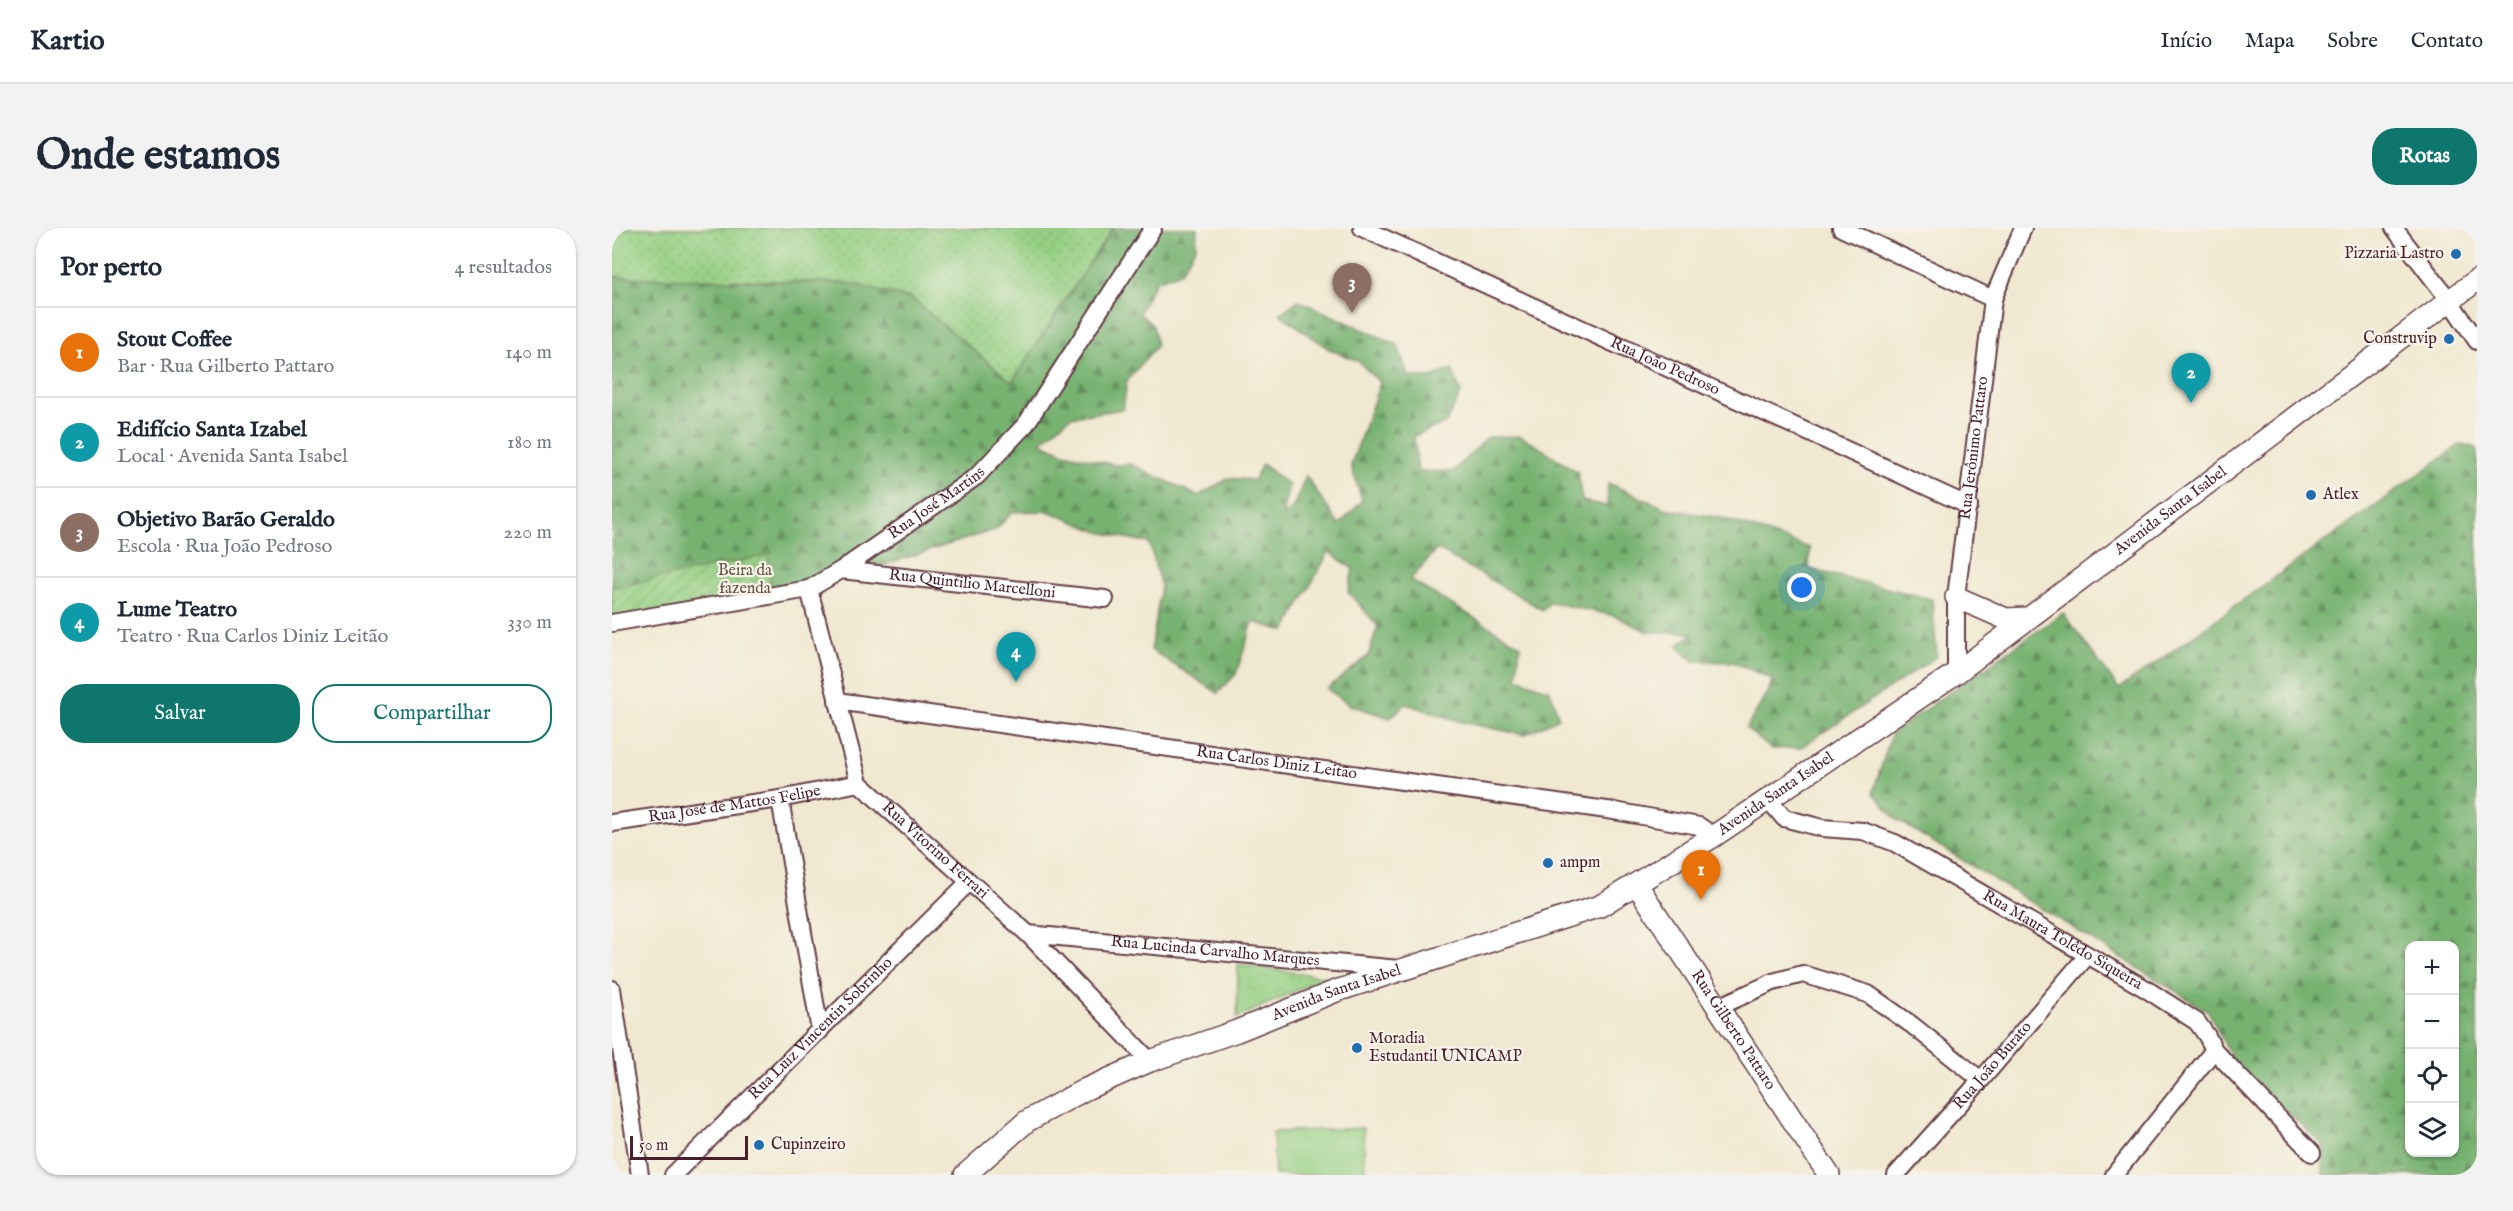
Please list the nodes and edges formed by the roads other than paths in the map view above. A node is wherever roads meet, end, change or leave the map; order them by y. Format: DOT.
graph roads {
  1 [pos="1153,228"];
  2 [pos="1362,228"];
  3 [pos="1841,228"];
  4 [pos="2023,228"];
  5 [pos="2394,228"];
  6 [pos="2477,280"];
  7 [pos="1993,299"];
  8 [pos="2449,300"];
  9 [pos="2477,341"];
  10 [pos="1969,506"];
  11 [pos="841,570"];
  12 [pos="809,589"];
  13 [pos="1956,597"];
  14 [pos="1104,599"];
  15 [pos="2027,618"];
  16 [pos="612,623"];
  17 [pos="1956,673"];
  18 [pos="837,701"];
  19 [pos="859,783"];
  20 [pos="780,799"];
  21 [pos="1768,799"];
  22 [pos="612,823"];
  23 [pos="1714,836"];
  24 [pos="969,882"];
  25 [pos="1637,885"];
  26 [pos="1028,934"];
  27 [pos="2087,956"];
  28 [pos="1402,970"];
  29 [pos="612,989"];
  30 [pos="1718,1007"];
  31 [pos="820,1031"];
  32 [pos="2214,1050"];
  33 [pos="1150,1061"];
  34 [pos="1981,1080"];
  35 [pos="2312,1153"];
  36 [pos="2121,1172"];
  37 [pos="640,1175"];
  38 [pos="673,1175"];
  39 [pos="965,1175"];
  40 [pos="1829,1175"];
  41 [pos="1896,1175"];
  1 -- 11 [label="street, Rua José Martins"];
  2 -- 10 [label="street, Rua João Pedroso"];
  3 -- 7 [label="street"];
  4 -- 7 [label="street, Rua Jerônimo Pattaro"];
  5 -- 8 [label="street"];
  6 -- 8 [label="main road, Avenida Santa Isabel"];
  7 -- 10 [label="street, Rua Jerônimo Pattaro"];
  8 -- 9 [label="street"];
  8 -- 15 [label="main road, Avenida Santa Isabel"];
  10 -- 13 [label="street, Rua Jerônimo Pattaro"];
  11 -- 12 [label="street, Rua José Martins"];
  11 -- 14 [label="street, Rua Quintilio Marcelloni"];
  12 -- 16 [label="street, Rua José Martins"];
  12 -- 18 [label="street"];
  13 -- 15 [label="main road"];
  13 -- 17 [label="street, Rua Jerônimo Pattaro"];
  15 -- 17 [label="main road, Avenida Santa Isabel"];
  17 -- 21 [label="main road, Avenida Santa Isabel"];
  18 -- 19 [label="street"];
  18 -- 23 [label="street, Rua Carlos Diniz Leitão"];
  19 -- 20 [label="street, Rua José de Mattos Felipe"];
  19 -- 24 [label="street, Rua Vitorino Ferrari"];
  20 -- 22 [label="street, Rua José de Mattos Felipe"];
  20 -- 31 [label="street"];
  21 -- 23 [label="main road, Avenida Santa Isabel"];
  21 -- 27 [label="street, Rua Maura Tolêdo Siqueira"];
  23 -- 25 [label="main road, Avenida Santa Isabel"];
  24 -- 26 [label="street, Rua Vitorino Ferrari"];
  24 -- 31 [label="street, Rua Luiz Vincentin Sobrinho"];
  25 -- 28 [label="main road, Avenida Santa Isabel"];
  25 -- 30 [label="main road, Rua Gilberto Pattaro"];
  26 -- 28 [label="street, Rua Lucinda Carvalho Marques"];
  26 -- 33 [label="street, Rua Vitorino Ferrari"];
  27 -- 32 [label="street, Rua Maura Tolêdo Siqueira"];
  27 -- 34 [label="street, Rua João Burato"];
  28 -- 33 [label="main road, Avenida Santa Isabel"];
  29 -- 37 [label="street"];
  30 -- 34 [label="street"];
  30 -- 40 [label="main road, Rua Gilberto Pattaro"];
  31 -- 38 [label="street, Rua Luiz Vincentin Sobrinho"];
  32 -- 35 [label="street, Rua Maura Tolêdo Siqueira"];
  32 -- 36 [label="street"];
  33 -- 39 [label="main road, Avenida Santa Isabel"];
  34 -- 41 [label="street, Rua João Burato"];
}
